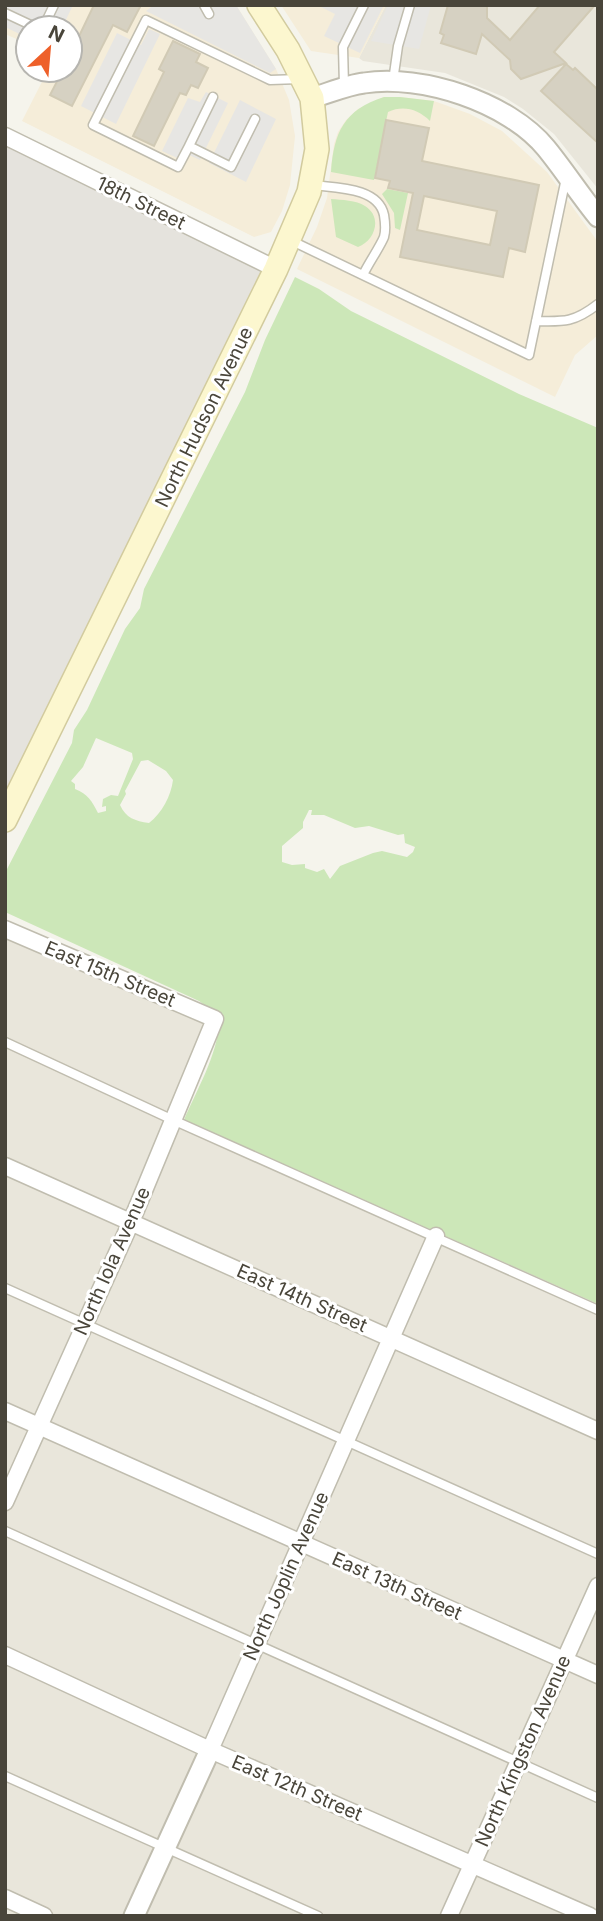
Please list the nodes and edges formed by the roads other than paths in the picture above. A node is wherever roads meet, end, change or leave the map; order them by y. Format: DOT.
graph roads {
  1 [pos="204,5"];
  2 [pos="259,5"];
  3 [pos="364,5"];
  4 [pos="410,5"];
  5 [pos="209,14"];
  6 [pos="393,82"];
  7 [pos="307,88"];
  8 [pos="344,89"];
  9 [pos="213,97"];
  10 [pos="255,119"];
  11 [pos="5,136"];
  12 [pos="189,146"];
  13 [pos="566,177"];
  14 [pos="310,184"];
  15 [pos="598,217"];
  16 [pos="289,240"];
  17 [pos="276,270"];
  18 [pos="363,275"];
  19 [pos="598,304"];
  20 [pos="536,321"];
  21 [pos="5,820"];
  22 [pos="5,929"];
  23 [pos="215,1020"];
  24 [pos="5,1042"];
  25 [pos="173,1121"];
  26 [pos="5,1166"];
  27 [pos="131,1222"];
  28 [pos="436,1236"];
  29 [pos="5,1288"];
  30 [pos="598,1310"];
  31 [pos="84,1323"];
  32 [pos="391,1337"];
  33 [pos="5,1411"];
  34 [pos="39,1426"];
  35 [pos="598,1431"];
  36 [pos="346,1439"];
  37 [pos="5,1502"];
  38 [pos="5,1531"];
  39 [pos="300,1543"];
  40 [pos="598,1554"];
  41 [pos="598,1586"];
  42 [pos="256,1645"];
  43 [pos="5,1655"];
  44 [pos="564,1660"];
  45 [pos="598,1675"];
  46 [pos="210,1751"];
  47 [pos="519,1762"];
  48 [pos="5,1776"];
  49 [pos="598,1798"];
  50 [pos="165,1848"];
  51 [pos="472,1863"];
  52 [pos="5,1898"];
  53 [pos="44,1916"];
  54 [pos="134,1916"];
  55 [pos="318,1916"];
  56 [pos="449,1916"];
  57 [pos="590,1916"];
  1 -- 5 [label="lane"];
  2 -- 7 [label="main road, North Hudson Avenue"];
  3 -- 8 [label="lane"];
  4 -- 6 [label="lane"];
  6 -- 8 [label="street"];
  6 -- 13 [label="street"];
  7 -- 8 [label="street"];
  7 -- 12 [label="lane"];
  7 -- 14 [label="main road, North Hudson Avenue"];
  9 -- 12 [label="lane"];
  10 -- 12 [label="lane"];
  11 -- 17 [label="street, 18th Street"];
  13 -- 15 [label="street"];
  13 -- 20 [label="lane"];
  14 -- 16 [label="main road, North Hudson Avenue"];
  14 -- 18 [label="lane"];
  16 -- 17 [label="main road, North Hudson Avenue"];
  16 -- 18 [label="lane"];
  17 -- 21 [label="main road, North Hudson Avenue"];
  18 -- 20 [label="lane"];
  19 -- 20 [label="lane"];
  22 -- 23 [label="street, East 15th Street"];
  23 -- 25 [label="street, North Iola Avenue"];
  24 -- 25 [label="lane"];
  25 -- 27 [label="street, North Iola Avenue"];
  25 -- 28 [label="lane"];
  26 -- 27 [label="street, East 14th Street"];
  27 -- 31 [label="street, North Iola Avenue"];
  27 -- 32 [label="street, East 14th Street"];
  28 -- 30 [label="lane"];
  28 -- 32 [label="street, North Joplin Avenue"];
  29 -- 31 [label="lane"];
  31 -- 34 [label="street, North Iola Avenue"];
  31 -- 36 [label="lane"];
  32 -- 35 [label="street, East 14th Street"];
  32 -- 36 [label="street, North Joplin Avenue"];
  33 -- 34 [label="street, East 13th Street"];
  34 -- 37 [label="street, North Iola Avenue"];
  34 -- 39 [label="street, East 13th Street"];
  36 -- 39 [label="street, North Joplin Avenue"];
  36 -- 40 [label="lane"];
  38 -- 42 [label="lane"];
  39 -- 42 [label="street, North Joplin Avenue"];
  39 -- 44 [label="street, East 13th Street"];
  41 -- 44 [label="street, North Kingston Avenue"];
  42 -- 46 [label="street, North Joplin Avenue"];
  42 -- 47 [label="lane"];
  43 -- 46 [label="street, East 12th Street"];
  44 -- 45 [label="street, East 13th Street"];
  44 -- 47 [label="street, North Kingston Avenue"];
  46 -- 50 [label="street, North Joplin Avenue"];
  46 -- 51 [label="street, East 12th Street"];
  47 -- 49 [label="lane"];
  47 -- 51 [label="street, North Kingston Avenue"];
  48 -- 50 [label="lane"];
  50 -- 54 [label="street, North Joplin Avenue"];
  50 -- 55 [label="lane"];
  51 -- 56 [label="street, North Kingston Avenue"];
  51 -- 57 [label="street, East 12th Street"];
  52 -- 53 [label="street"];
}
